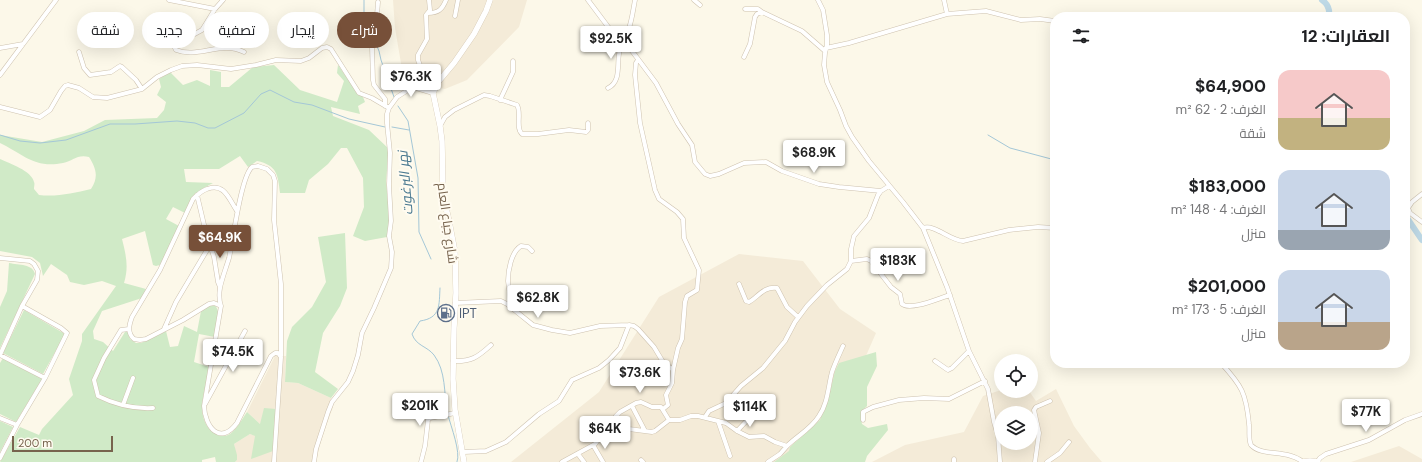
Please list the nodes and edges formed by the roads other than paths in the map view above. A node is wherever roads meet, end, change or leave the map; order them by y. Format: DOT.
graph roads {
  1 [pos="56,0"];
  2 [pos="169,0"];
  3 [pos="223,0"];
  4 [pos="429,0"];
  5 [pos="446,0"];
  6 [pos="458,0"];
  7 [pos="490,0"];
  8 [pos="588,0"];
  9 [pos="635,0"];
  10 [pos="694,0"];
  11 [pos="818,0"];
  12 [pos="944,0"];
  13 [pos="378,2"];
  14 [pos="700,5"];
  15 [pos="215,9"];
  16 [pos="745,9"];
  17 [pos="762,12"];
  18 [pos="427,13"];
  19 [pos="947,14"];
  20 [pos="455,16"];
  21 [pos="1050,20"];
  22 [pos="624,40"];
  23 [pos="23,44"];
  24 [pos="0,48"];
  25 [pos="826,49"];
  26 [pos="78,52"];
  27 [pos="244,52"];
  28 [pos="744,57"];
  29 [pos="638,60"];
  30 [pos="512,61"];
  31 [pos="0,75"];
  32 [pos="608,88"];
  33 [pos="142,89"];
  34 [pos="422,89"];
  35 [pos="433,93"];
  36 [pos="500,100"];
  37 [pos="0,107"];
  38 [pos="387,107"];
  39 [pos="588,123"];
  40 [pos="440,126"];
  41 [pos="889,186"];
  42 [pos="881,191"];
  43 [pos="1422,194"];
  44 [pos="197,195"];
  45 [pos="1410,205"];
  46 [pos="237,211"];
  47 [pos="1410,212"];
  48 [pos="1422,222"];
  49 [pos="923,228"];
  50 [pos="1050,228"];
  51 [pos="210,245"];
  52 [pos="532,251"];
  53 [pos="0,258"];
  54 [pos="851,261"];
  55 [pos="739,284"];
  56 [pos="220,287"];
  57 [pos="950,295"];
  58 [pos="455,303"];
  59 [pos="22,306"];
  60 [pos="221,306"];
  61 [pos="511,307"];
  62 [pos="798,317"];
  63 [pos="168,320"];
  64 [pos="629,325"];
  65 [pos="171,326"];
  66 [pos="129,329"];
  67 [pos="164,329"];
  68 [pos="245,331"];
  69 [pos="491,345"];
  70 [pos="843,346"];
  71 [pos="969,351"];
  72 [pos="0,355"];
  73 [pos="281,356"];
  74 [pos="453,361"];
  75 [pos="934,361"];
  76 [pos="1226,368"];
  77 [pos="673,370"];
  78 [pos="45,378"];
  79 [pos="133,378"];
  80 [pos="984,381"];
  81 [pos="1050,401"];
  82 [pos="123,405"];
  83 [pos="204,406"];
  84 [pos="632,406"];
  85 [pos="153,408"];
  86 [pos="663,409"];
  87 [pos="452,413"];
  88 [pos="754,413"];
  89 [pos="1422,414"];
  90 [pos="706,417"];
  91 [pos="0,418"];
  92 [pos="669,420"];
  93 [pos="718,420"];
  94 [pos="863,420"];
  95 [pos="612,423"];
  96 [pos="17,425"];
  97 [pos="645,431"];
  98 [pos="736,431"];
  99 [pos="1069,442"];
  100 [pos="593,445"];
  101 [pos="787,446"];
  102 [pos="464,452"];
  103 [pos="578,454"];
  104 [pos="730,456"];
  105 [pos="0,458"];
  106 [pos="564,461"];
  107 [pos="274,462"];
  108 [pos="314,462"];
  109 [pos="422,462"];
  110 [pos="464,462"];
  111 [pos="584,462"];
  112 [pos="603,462"];
  113 [pos="768,462"];
  114 [pos="1000,462"];
  115 [pos="1035,462"];
  116 [pos="1047,462"];
  117 [pos="1302,462"];
  118 [pos="1317,462"];
  1 -- 23 [label="street"];
  2 -- 15 [label="street"];
  3 -- 15 [label="street"];
  4 -- 18 [label="street"];
  5 -- 18 [label="street"];
  6 -- 20 [label="street"];
  7 -- 35 [label="main road"];
  8 -- 22 [label="street"];
  9 -- 22 [label="street"];
  10 -- 14 [label="street"];
  11 -- 25 [label="street"];
  12 -- 19 [label="street"];
  13 -- 38 [label="street"];
  15 -- 27 [label="street"];
  16 -- 17 [label="street"];
  17 -- 25 [label="street"];
  17 -- 28 [label="street"];
  18 -- 34 [label="street"];
  19 -- 21 [label="street"];
  19 -- 25 [label="street"];
  22 -- 29 [label="street"];
  22 -- 32 [label="street"];
  23 -- 24 [label="street"];
  23 -- 31 [label="street"];
  25 -- 41 [label="street"];
  26 -- 33 [label="street"];
  29 -- 42 [label="street"];
  29 -- 77 [label="street"];
  30 -- 36 [label="street"];
  33 -- 37 [label="street"];
  33 -- 38 [label="street"];
  34 -- 35 [label="street"];
  34 -- 38 [label="street"];
  35 -- 40 [label="main road, شارع جباع العام"];
  36 -- 39 [label="street"];
  36 -- 40 [label="street"];
  38 -- 108 [label="street"];
  40 -- 58 [label="main road, شارع جباع العام"];
  41 -- 42 [label="street"];
  41 -- 49 [label="street"];
  42 -- 54 [label="street"];
  43 -- 45 [label="street"];
  44 -- 46 [label="street"];
  44 -- 51 [label="street"];
  44 -- 66 [label="street"];
  46 -- 56 [label="street"];
  46 -- 73 [label="street"];
  47 -- 48 [label="street"];
  49 -- 50 [label="street"];
  49 -- 57 [label="street"];
  51 -- 56 [label="street"];
  51 -- 63 [label="street"];
  52 -- 61 [label="street"];
  53 -- 59 [label="street"];
  54 -- 57 [label="street"];
  54 -- 62 [label="street"];
  55 -- 62 [label="street"];
  56 -- 60 [label="street"];
  57 -- 71 [label="street"];
  58 -- 61 [label="street"];
  58 -- 74 [label="main road, شارع جباع العام"];
  59 -- 72 [label="street"];
  59 -- 78 [label="street"];
  60 -- 65 [label="street"];
  60 -- 83 [label="street"];
  61 -- 64 [label="street"];
  62 -- 90 [label="street"];
  63 -- 65 [label="street"];
  63 -- 67 [label="street"];
  64 -- 77 [label="street"];
  64 -- 102 [label="street"];
  65 -- 67 [label="street"];
  66 -- 67 [label="street"];
  66 -- 82 [label="street"];
  68 -- 83 [label="street"];
  69 -- 74 [label="street"];
  70 -- 101 [label="street"];
  71 -- 75 [label="street"];
  71 -- 80 [label="street"];
  72 -- 78 [label="street"];
  73 -- 83 [label="street"];
  73 -- 107 [label="street"];
  74 -- 87 [label="main road, شارع جباع العام"];
  76 -- 117 [label="street"];
  77 -- 86 [label="street"];
  78 -- 96 [label="street"];
  79 -- 82 [label="street"];
  80 -- 94 [label="street"];
  80 -- 114 [label="street"];
  81 -- 115 [label="street"];
  82 -- 85 [label="street"];
  84 -- 86 [label="street"];
  84 -- 95 [label="street"];
  84 -- 97 [label="street"];
  86 -- 92 [label="street"];
  87 -- 102 [label="main road, شارع جباع العام"];
  87 -- 109 [label="street"];
  88 -- 98 [label="street"];
  89 -- 118 [label="street"];
  90 -- 92 [label="street"];
  90 -- 93 [label="street"];
  91 -- 96 [label="street"];
  92 -- 97 [label="street"];
  93 -- 98 [label="street"];
  93 -- 104 [label="street"];
  95 -- 97 [label="street"];
  95 -- 100 [label="street"];
  96 -- 105 [label="street"];
  98 -- 101 [label="street"];
  99 -- 116 [label="street"];
  100 -- 103 [label="street"];
  100 -- 112 [label="street"];
  101 -- 113 [label="street"];
  102 -- 110 [label="main road, شارع جباع العام"];
  103 -- 106 [label="street"];
  103 -- 111 [label="street"];
  117 -- 118 [label="main road"];
}
